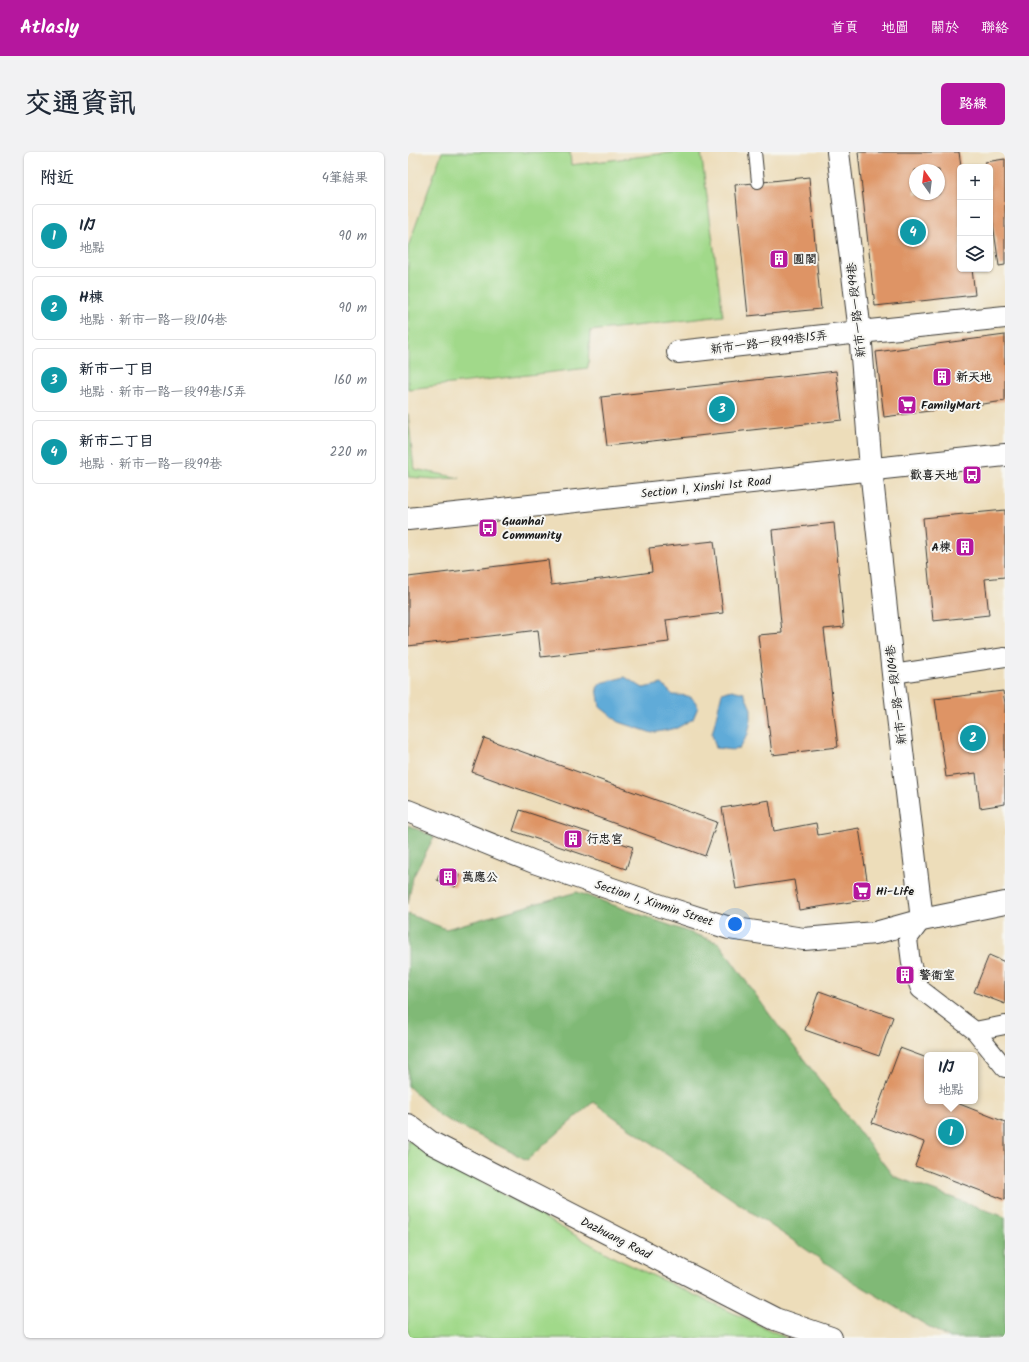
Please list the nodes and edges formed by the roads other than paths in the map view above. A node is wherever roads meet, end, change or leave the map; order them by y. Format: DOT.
graph roads {
  1 [pos="755,152"];
  2 [pos="838,152"];
  3 [pos="758,182"];
  4 [pos="1005,317"];
  5 [pos="860,332"];
  6 [pos="678,352"];
  7 [pos="1005,455"];
  8 [pos="871,469"];
  9 [pos="408,510"];
  10 [pos="440,515"];
  11 [pos="408,518"];
  12 [pos="1005,657"];
  13 [pos="893,674"];
  14 [pos="408,812"];
  15 [pos="1005,903"];
  16 [pos="922,920"];
  17 [pos="1005,1025"];
  18 [pos="975,1031"];
  19 [pos="1005,1068"];
  20 [pos="408,1125"];
  21 [pos="831,1338"];
  1 -- 3 [label="lane"];
  2 -- 5 [label="street, 新市一路一段99巷"];
  4 -- 5 [label="street, 新市一路一段99巷15弄"];
  5 -- 6 [label="street, 新市一路一段99巷15弄"];
  5 -- 8 [label="street, 新市一路一段99巷"];
  7 -- 8 [label="street, Section 1, Xinshi 1st Road"];
  8 -- 10 [label="street, Section 1, Xinshi 1st Road"];
  8 -- 13 [label="street, 新市一路一段104巷"];
  9 -- 10 [label="street"];
  10 -- 11 [label="street, Section 1, Xinshi 1st Road"];
  12 -- 13 [label="street"];
  13 -- 16 [label="street, 新市一路一段104巷"];
  14 -- 16 [label="street, Section 1, Xinmin Street"];
  15 -- 16 [label="street, Section 1, Xinmin Street"];
  16 -- 18 [label="street"];
  17 -- 18 [label="street"];
  18 -- 19 [label="street"];
  20 -- 21 [label="street, Dazhuang Road"];
}
